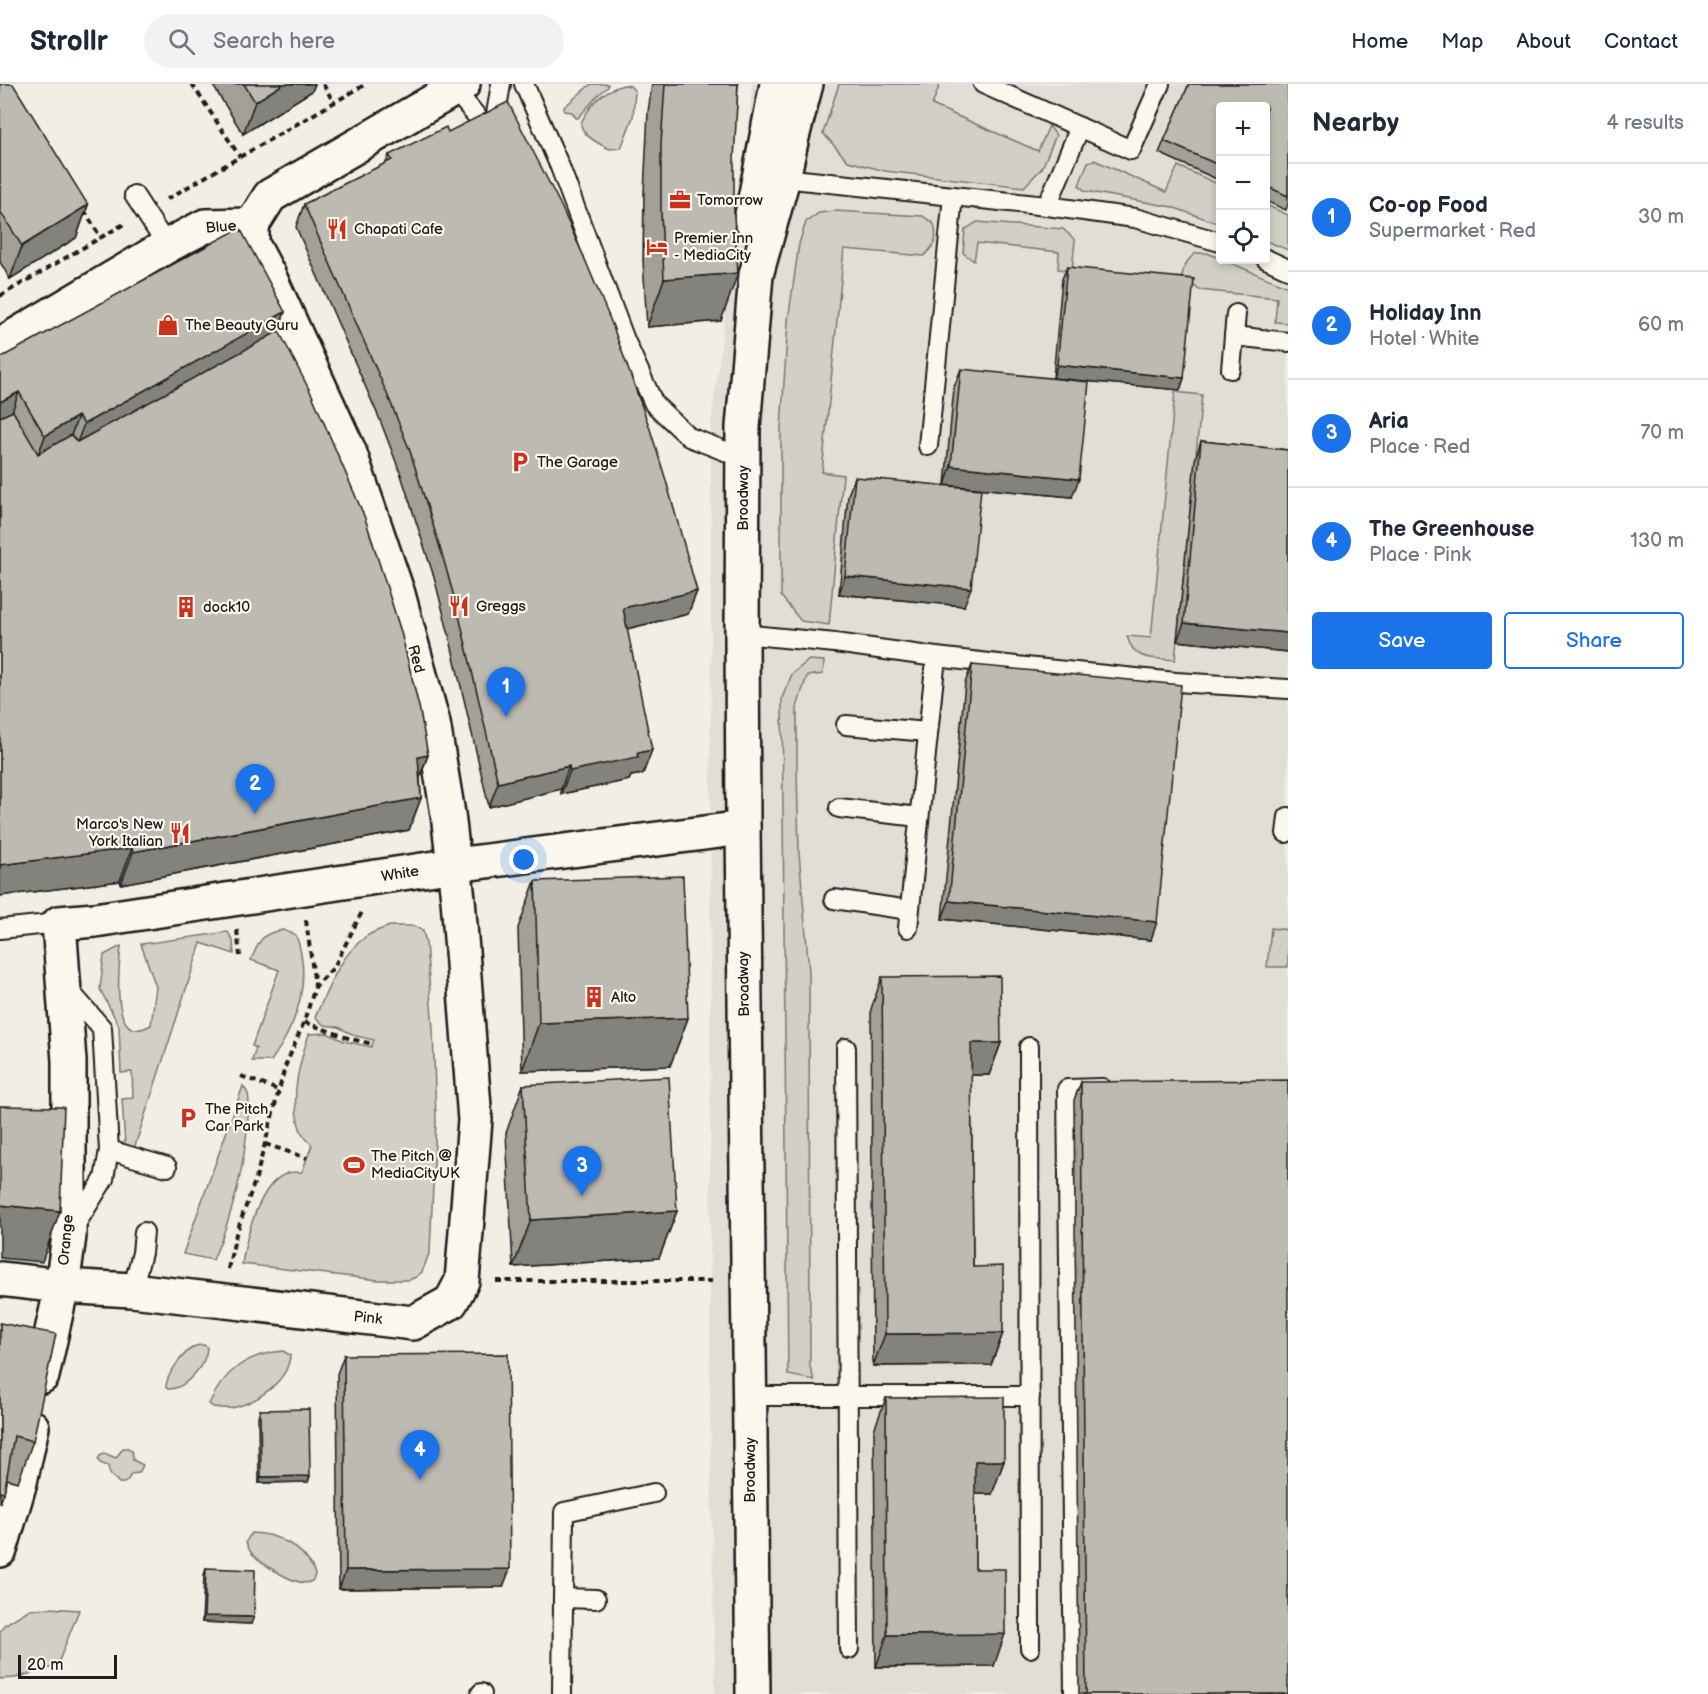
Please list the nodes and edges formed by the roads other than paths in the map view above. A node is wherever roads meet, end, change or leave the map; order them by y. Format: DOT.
graph roads {
  1 [pos="501,84"];
  2 [pos="524,84"];
  3 [pos="760,84"];
  4 [pos="777,84"];
  5 [pos="806,84"];
  6 [pos="983,84"];
  7 [pos="1160,84"];
  8 [pos="459,86"];
  9 [pos="1080,127"];
  10 [pos="783,178"];
  11 [pos="134,195"];
  12 [pos="952,196"];
  13 [pos="1047,206"];
  14 [pos="252,225"];
  15 [pos="749,232"];
  16 [pos="1216,241"];
  17 [pos="167,246"];
  18 [pos="1270,261"];
  19 [pos="1288,269"];
  20 [pos="756,275"];
  21 [pos="1236,314"];
  22 [pos="1234,336"];
  23 [pos="1288,342"];
  24 [pos="0,345"];
  25 [pos="1231,369"];
  26 [pos="928,446"];
  27 [pos="743,458"];
  28 [pos="742,634"];
  29 [pos="936,657"];
  30 [pos="1288,690"];
  31 [pos="846,725"];
  32 [pos="928,732"];
  33 [pos="838,808"];
  34 [pos="919,817"];
  35 [pos="743,828"];
  36 [pos="454,865"];
  37 [pos="834,899"];
  38 [pos="58,923"];
  39 [pos="0,929"];
  40 [pos="63,983"];
  41 [pos="1029,1047"];
  42 [pos="846,1048"];
  43 [pos="1114,1088"];
  44 [pos="109,1150"];
  45 [pos="167,1167"];
  46 [pos="144,1232"];
  47 [pos="69,1236"];
  48 [pos="0,1279"];
  49 [pos="462,1281"];
  50 [pos="62,1286"];
  51 [pos="132,1290"];
  52 [pos="750,1396"];
  53 [pos="1030,1396"];
  54 [pos="848,1397"];
  55 [pos="654,1493"];
  56 [pos="0,1550"];
  57 [pos="563,1598"];
  58 [pos="596,1599"];
  59 [pos="1030,1648"];
  60 [pos="849,1649"];
  61 [pos="562,1694"];
  62 [pos="753,1694"];
  63 [pos="1074,1694"];
  1 -- 8 [label="lane"];
  2 -- 27 [label="lane"];
  3 -- 15 [label="street, Broadway"];
  4 -- 15 [label="street, Broadway"];
  5 -- 10 [label="street, Broadway"];
  6 -- 9 [label="lane"];
  7 -- 9 [label="lane"];
  8 -- 14 [label="street, Blue"];
  9 -- 13 [label="lane"];
  10 -- 12 [label="lane"];
  10 -- 20 [label="street, Broadway"];
  11 -- 17 [label="lane"];
  12 -- 13 [label="lane"];
  12 -- 26 [label="lane"];
  13 -- 16 [label="lane"];
  14 -- 17 [label="street, Blue"];
  14 -- 36 [label="street, Red"];
  15 -- 20 [label="street, Broadway"];
  17 -- 24 [label="street, Blue"];
  18 -- 19 [label="lane"];
  20 -- 27 [label="street, Broadway"];
  21 -- 22 [label="lane"];
  22 -- 23 [label="lane"];
  22 -- 25 [label="lane"];
  27 -- 28 [label="street, Broadway"];
  28 -- 29 [label="lane"];
  28 -- 35 [label="street, Broadway"];
  29 -- 30 [label="lane"];
  29 -- 32 [label="lane"];
  31 -- 32 [label="lane"];
  32 -- 34 [label="lane"];
  33 -- 34 [label="lane"];
  34 -- 37 [label="lane"];
  35 -- 36 [label="street, White"];
  35 -- 52 [label="street, Broadway"];
  36 -- 38 [label="street, White"];
  36 -- 49 [label="street, Red"];
  38 -- 39 [label="lane"];
  38 -- 40 [label="street, Orange"];
  40 -- 44 [label="lane"];
  40 -- 47 [label="street, Orange"];
  41 -- 53 [label="lane"];
  42 -- 54 [label="lane"];
  43 -- 63 [label="lane"];
  44 -- 45 [label="lane"];
  44 -- 47 [label="lane"];
  46 -- 51 [label="lane"];
  47 -- 50 [label="street, Orange"];
  48 -- 50 [label="street, Pink"];
  49 -- 51 [label="street, Pink"];
  50 -- 51 [label="street, Pink"];
  50 -- 56 [label="street, Orange"];
  52 -- 54 [label="lane"];
  52 -- 62 [label="street, Broadway"];
  53 -- 54 [label="lane"];
  53 -- 59 [label="lane"];
  54 -- 60 [label="lane"];
  55 -- 57 [label="lane"];
  57 -- 58 [label="lane"];
  57 -- 61 [label="lane"];
}
